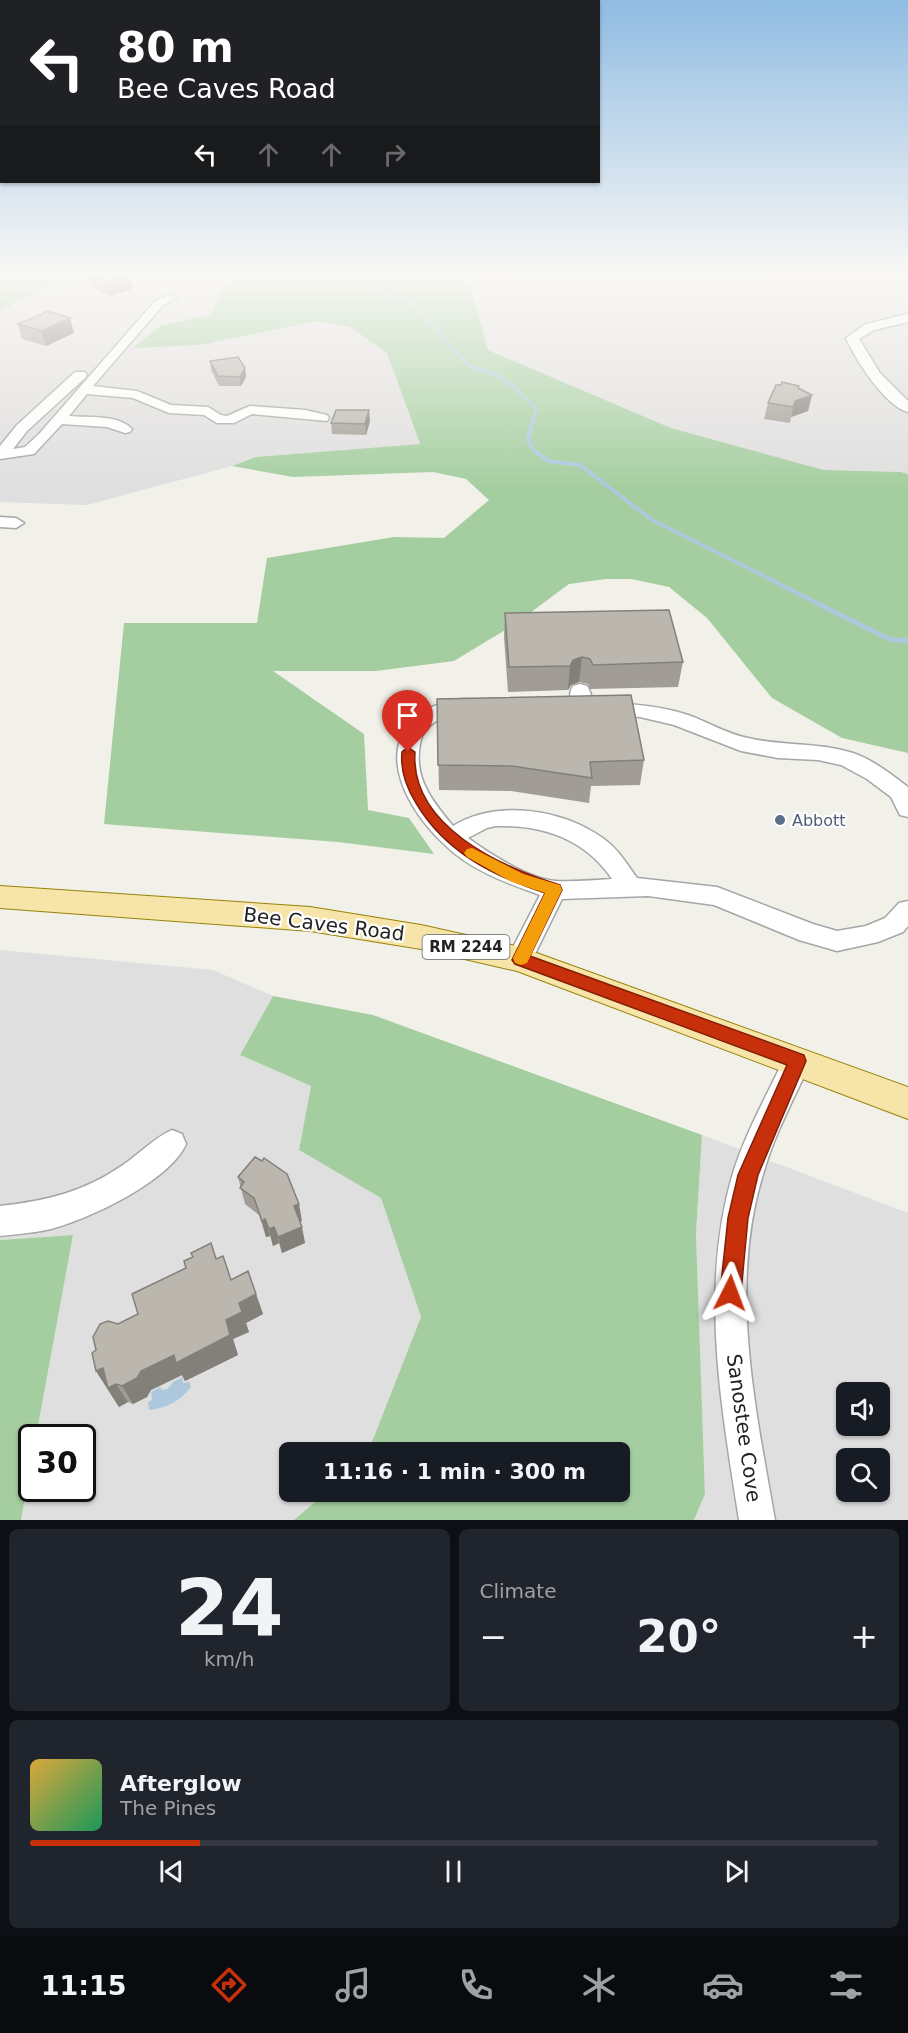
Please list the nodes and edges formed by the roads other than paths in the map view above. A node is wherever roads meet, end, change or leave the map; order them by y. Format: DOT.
graph roads {
  1 [pos="106,346"];
  2 [pos="121,346"];
  3 [pos="855,346"];
  4 [pos="82,390"];
  5 [pos="908,408"];
  6 [pos="322,418"];
  7 [pos="58,420"];
  8 [pos="125,429"];
  9 [pos="0,455"];
  10 [pos="574,702"];
  11 [pos="484,705"];
  12 [pos="908,809"];
  13 [pos="451,838"];
  14 [pos="630,887"];
  15 [pos="554,890"];
  16 [pos="0,897"];
  17 [pos="908,910"];
  18 [pos="520,960"];
  19 [pos="797,1061"];
  20 [pos="908,1103"];
  21 [pos="172,1144"];
  22 [pos="0,1221"];
  23 [pos="757,1520"];
  1 -- 9 [label="street"];
  2 -- 4 [label="street"];
  3 -- 5 [label="street"];
  4 -- 6 [label="street"];
  4 -- 7 [label="street"];
  7 -- 8 [label="street"];
  7 -- 9 [label="street"];
  10 -- 12 [label="street"];
  11 -- 13 [label="street"];
  13 -- 14 [label="street"];
  13 -- 15 [label="street"];
  14 -- 15 [label="street"];
  14 -- 17 [label="street"];
  15 -- 18 [label="street"];
  16 -- 18 [label="main road, Bee Caves Road / RM 2244"];
  18 -- 19 [label="main road, Bee Caves Road / RM 2244"];
  19 -- 20 [label="main road, Bee Caves Road / RM 2244"];
  19 -- 23 [label="street, Sanostee Cove"];
  21 -- 22 [label="street"];
}
